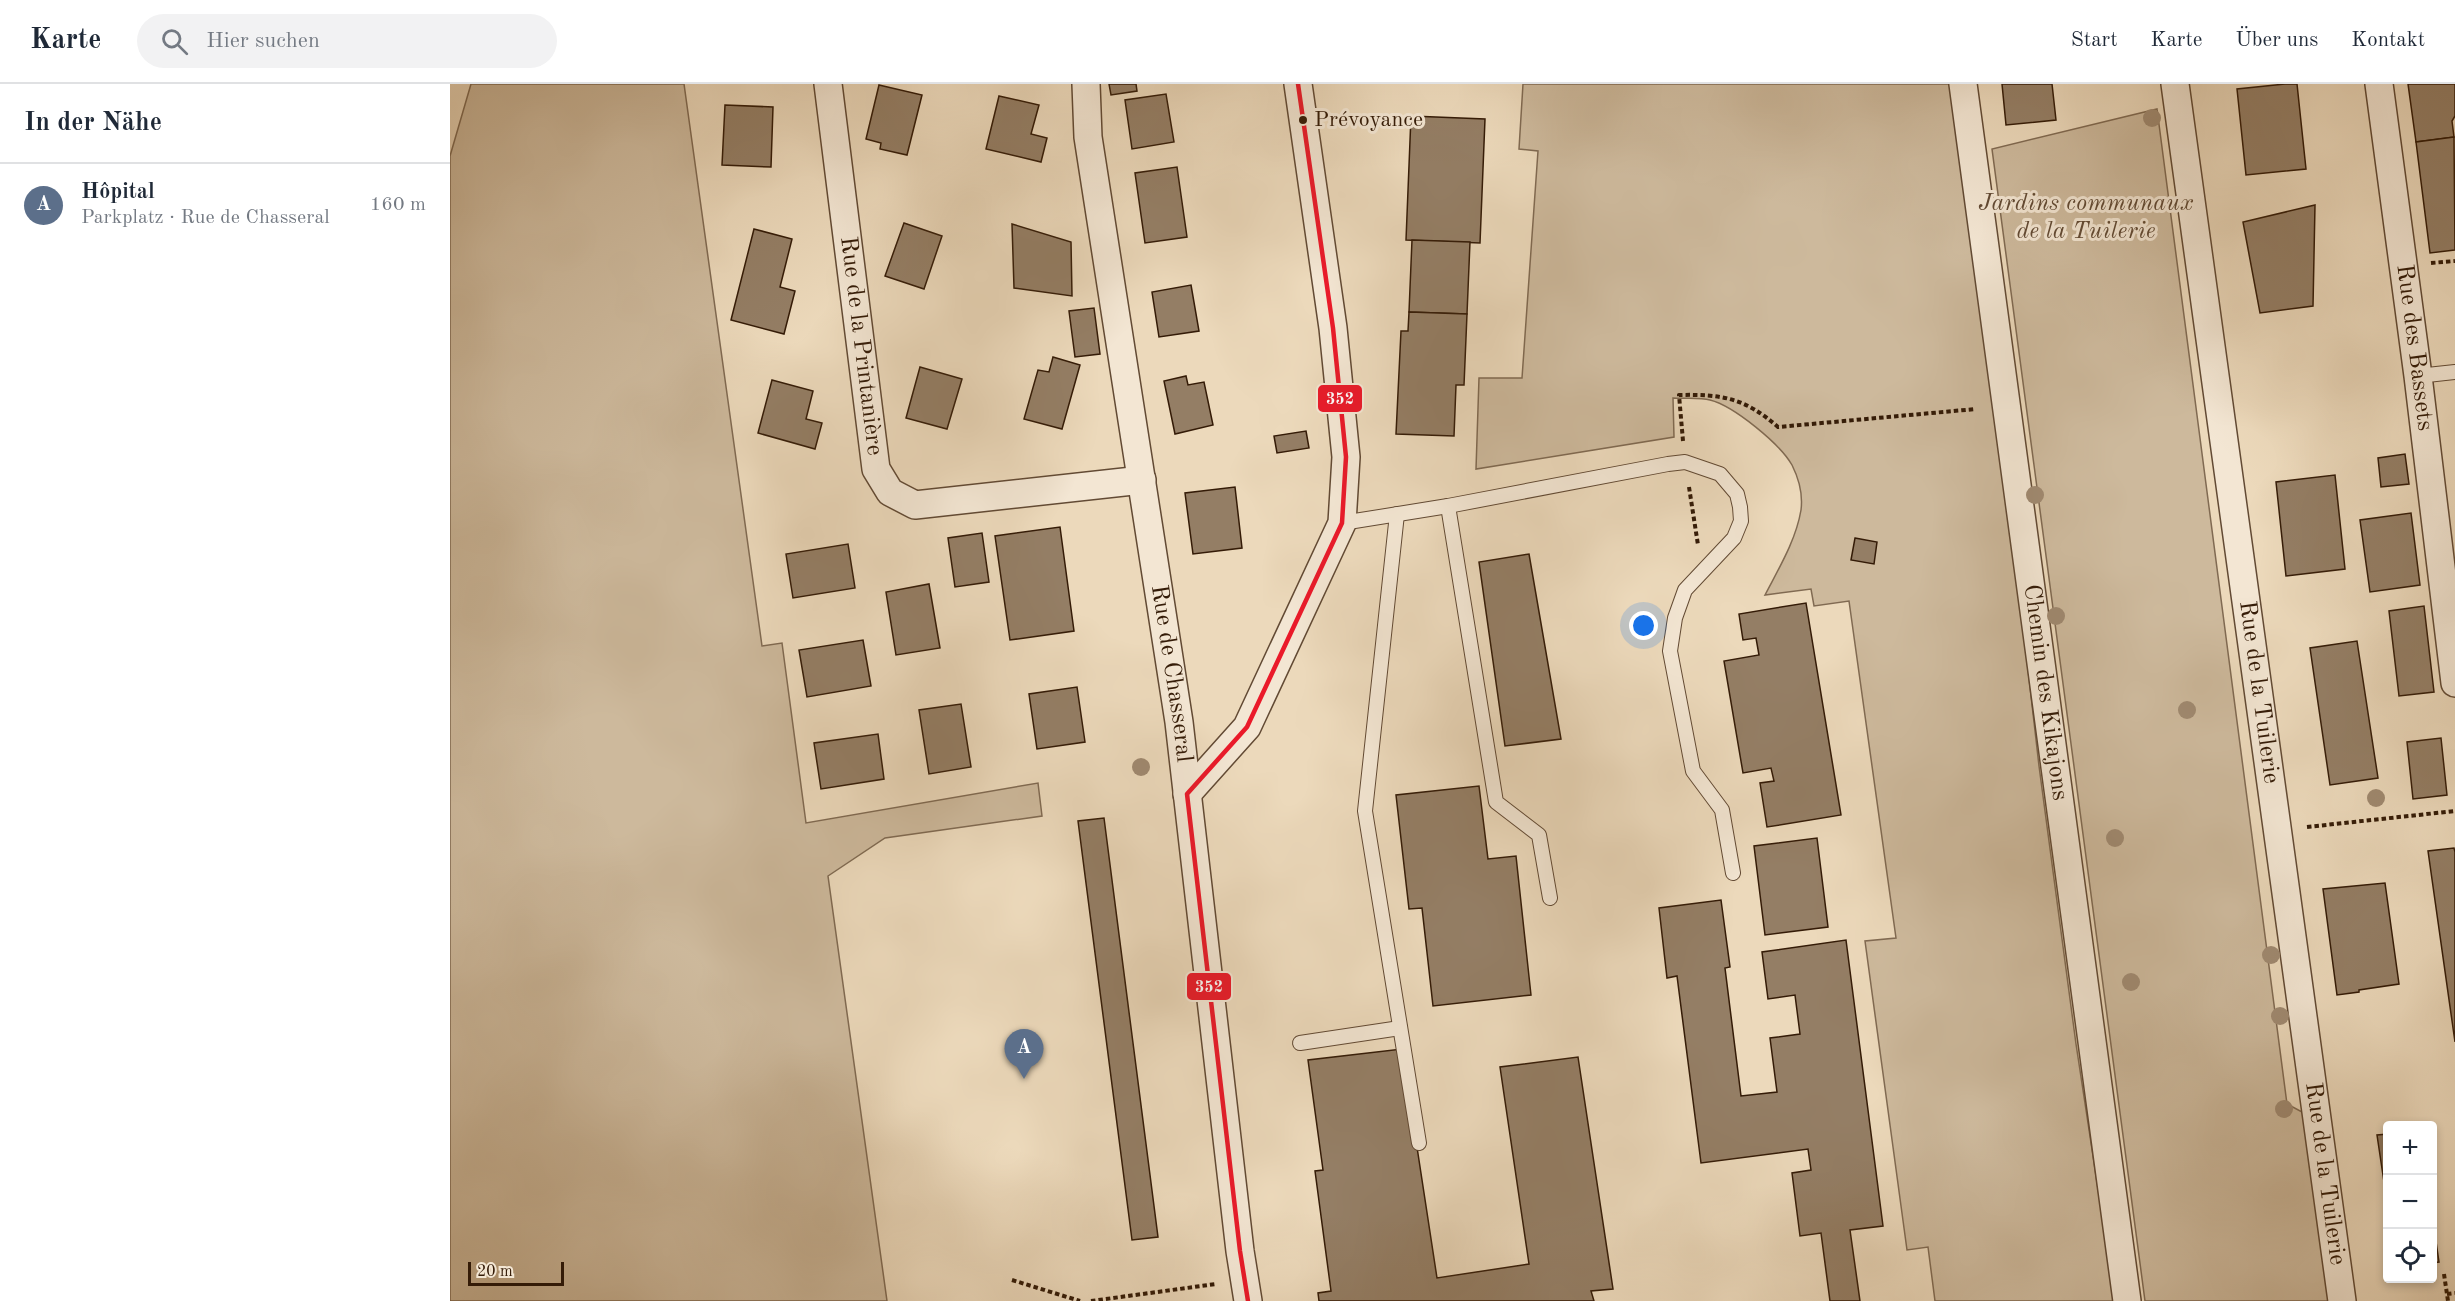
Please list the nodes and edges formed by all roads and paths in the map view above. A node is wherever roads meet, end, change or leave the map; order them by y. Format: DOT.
graph roads {
  1 [pos="828,84"];
  2 [pos="1086,84"];
  3 [pos="1298,84"];
  4 [pos="1963,84"];
  5 [pos="2175,84"];
  6 [pos="2379,84"];
  7 [pos="2455,372"];
  8 [pos="2418,376"];
  9 [pos="2007,407"];
  10 [pos="1685,462"];
  11 [pos="1142,480"];
  12 [pos="1448,506"];
  13 [pos="1397,514"];
  14 [pos="1342,523"];
  15 [pos="1702,572"];
  16 [pos="2455,683"];
  17 [pos="1186,794"];
  18 [pos="2455,811"];
  19 [pos="2303,828"];
  20 [pos="1732,873"];
  21 [pos="1550,898"];
  22 [pos="1400,1028"];
  23 [pos="1300,1043"];
  24 [pos="1419,1143"];
  25 [pos="2444,1274"];
  26 [pos="1012,1280"];
  27 [pos="1222,1283"];
  28 [pos="2455,1293"];
  29 [pos="2447,1294"];
  30 [pos="1080,1301"];
  31 [pos="1091,1301"];
  32 [pos="1248,1301"];
  33 [pos="2127,1301"];
  34 [pos="2342,1301"];
  35 [pos="2448,1301"];
  1 -- 11 [label="street, Rue de la Printanière"];
  2 -- 11 [label="street, Rue de Chasseral"];
  3 -- 14 [label="street"];
  4 -- 9 [label="street, Chemin des Kikajons"];
  5 -- 34 [label="street, Rue de la Tuilerie"];
  6 -- 8 [label="street, Rue des Bassets"];
  7 -- 8 [label="lane"];
  8 -- 16 [label="street, Rue des Bassets"];
  9 -- 10 [label="path"];
  9 -- 33 [label="street, Chemin des Kikajons"];
  10 -- 12 [label="lane"];
  10 -- 15 [label="path"];
  10 -- 15 [label="lane"];
  11 -- 17 [label="street, Rue de Chasseral"];
  12 -- 13 [label="lane"];
  12 -- 21 [label="lane"];
  13 -- 14 [label="lane"];
  13 -- 22 [label="lane"];
  14 -- 17 [label="street"];
  15 -- 20 [label="lane"];
  17 -- 32 [label="street, Rue de Chasseral"];
  18 -- 19 [label="path"];
  22 -- 23 [label="lane"];
  22 -- 24 [label="lane"];
  25 -- 29 [label="path"];
  26 -- 30 [label="path"];
  27 -- 31 [label="path"];
  28 -- 29 [label="path"];
  29 -- 35 [label="path"];
}
